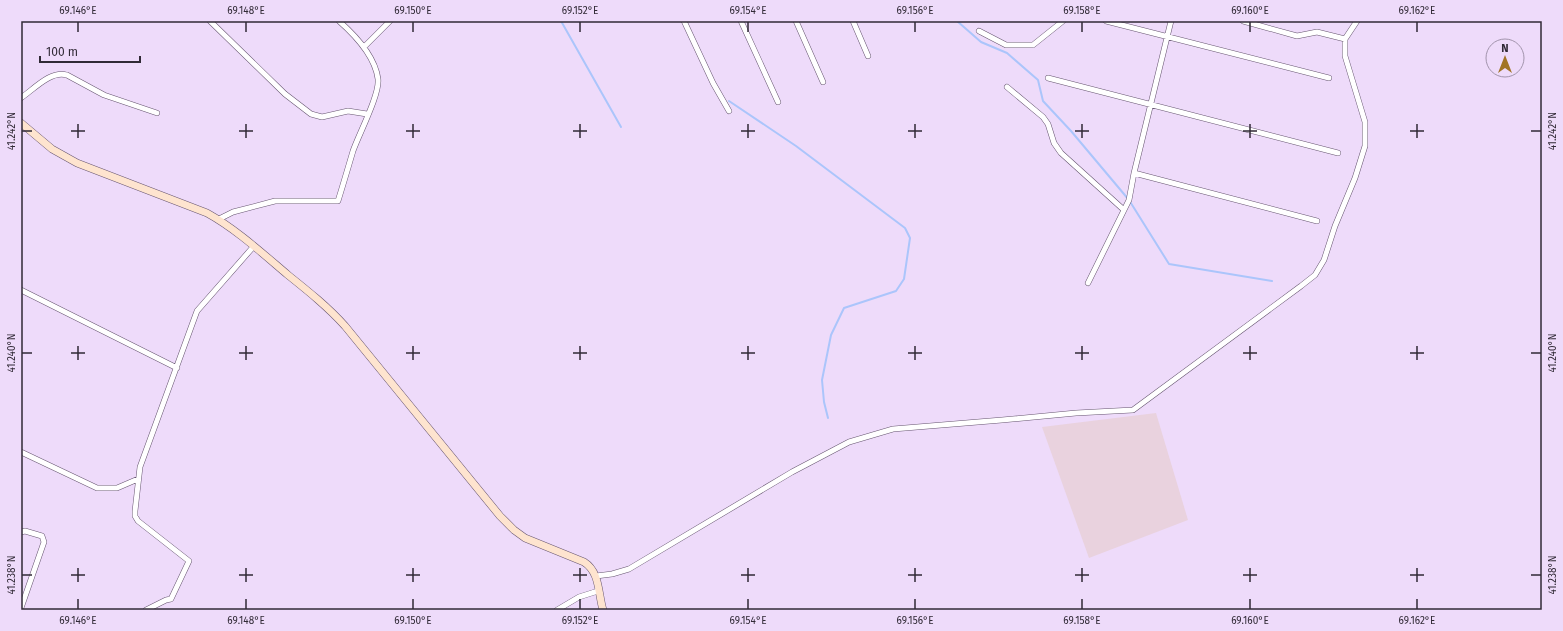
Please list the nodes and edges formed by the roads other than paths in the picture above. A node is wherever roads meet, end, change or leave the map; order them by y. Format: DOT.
graph roads {
  1 [pos="210,21"];
  2 [pos="340,21"];
  3 [pos="390,21"];
  4 [pos="684,21"];
  5 [pos="741,21"];
  6 [pos="796,21"];
  7 [pos="853,21"];
  8 [pos="1063,21"];
  9 [pos="1106,21"];
  10 [pos="1171,21"];
  11 [pos="1243,21"];
  12 [pos="1357,21"];
  13 [pos="1257,23"];
  14 [pos="979,32"];
  15 [pos="1168,38"];
  16 [pos="1345,39"];
  17 [pos="364,47"];
  18 [pos="868,56"];
  19 [pos="1048,78"];
  20 [pos="1329,78"];
  21 [pos="823,82"];
  22 [pos="1007,87"];
  23 [pos="21,98"];
  24 [pos="778,102"];
  25 [pos="1152,104"];
  26 [pos="729,112"];
  27 [pos="157,113"];
  28 [pos="367,114"];
  29 [pos="21,123"];
  30 [pos="1338,153"];
  31 [pos="1134,173"];
  32 [pos="1124,210"];
  33 [pos="219,219"];
  34 [pos="1317,221"];
  35 [pos="254,246"];
  36 [pos="1088,282"];
  37 [pos="21,290"];
  38 [pos="177,368"];
  39 [pos="22,453"];
  40 [pos="138,479"];
  41 [pos="21,532"];
  42 [pos="596,576"];
  43 [pos="598,591"];
  44 [pos="21,608"];
  45 [pos="146,610"];
  46 [pos="558,610"];
  47 [pos="603,610"];
  1 -- 28 [label="street"];
  2 -- 17 [label="street"];
  3 -- 17 [label="street"];
  4 -- 26 [label="street"];
  5 -- 24 [label="street"];
  6 -- 21 [label="street"];
  7 -- 18 [label="street"];
  8 -- 14 [label="street"];
  9 -- 15 [label="street"];
  10 -- 15 [label="street"];
  11 -- 13 [label="street"];
  12 -- 16 [label="street"];
  13 -- 16 [label="street"];
  15 -- 20 [label="street"];
  15 -- 25 [label="street"];
  16 -- 42 [label="street"];
  17 -- 28 [label="street"];
  19 -- 25 [label="street"];
  22 -- 32 [label="street"];
  23 -- 27 [label="street"];
  25 -- 30 [label="street"];
  25 -- 31 [label="street"];
  28 -- 33 [label="street"];
  29 -- 33 [label="street"];
  31 -- 32 [label="street"];
  31 -- 34 [label="street"];
  32 -- 36 [label="street"];
  33 -- 35 [label="street"];
  35 -- 38 [label="street"];
  35 -- 42 [label="street"];
  37 -- 38 [label="street"];
  38 -- 40 [label="street"];
  39 -- 40 [label="street"];
  40 -- 45 [label="street"];
  41 -- 44 [label="street"];
  42 -- 43 [label="street"];
  43 -- 46 [label="street"];
  43 -- 47 [label="street"];
}
